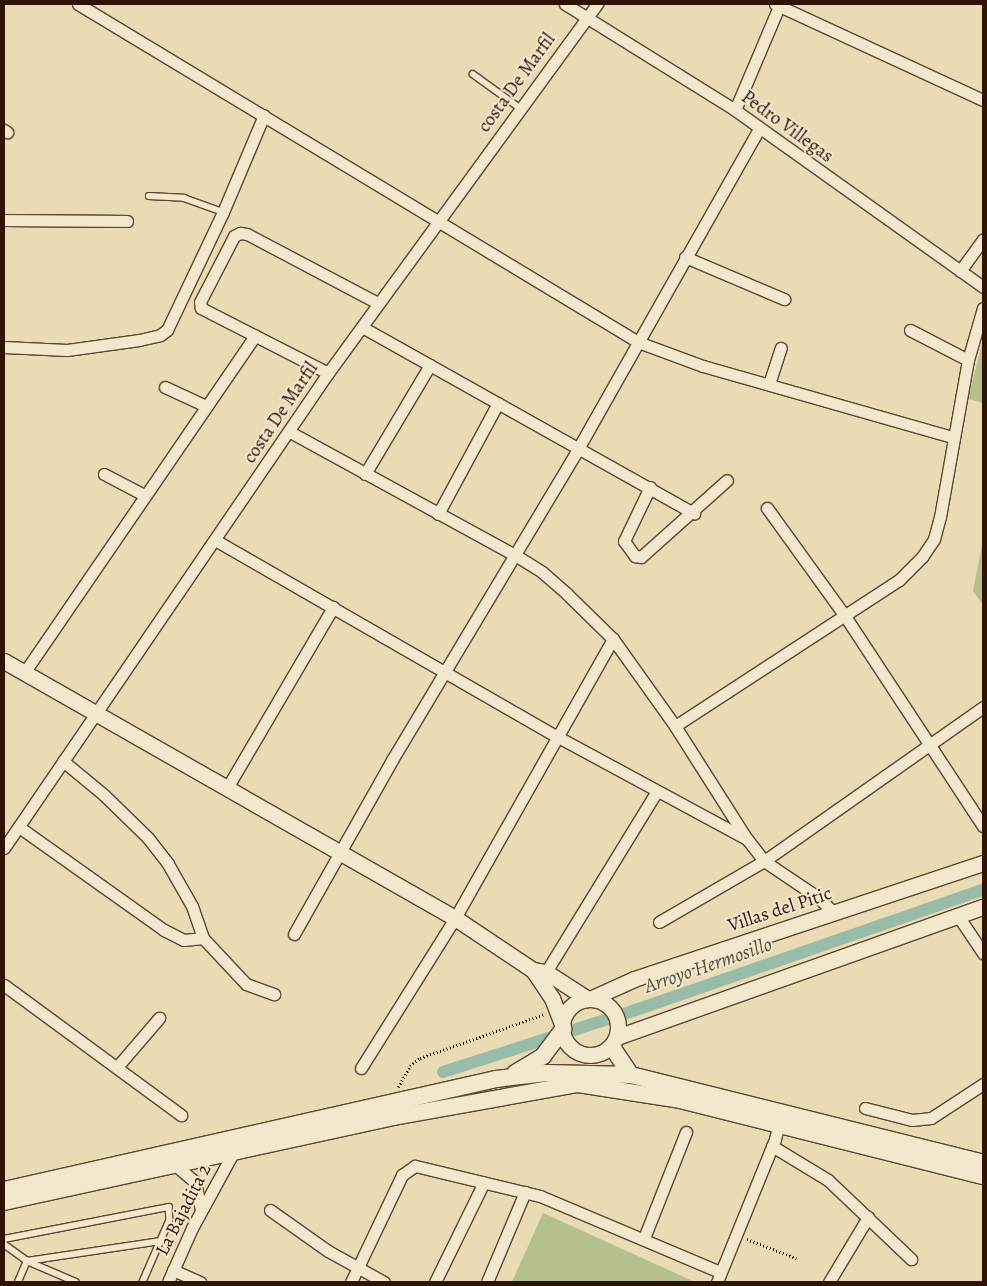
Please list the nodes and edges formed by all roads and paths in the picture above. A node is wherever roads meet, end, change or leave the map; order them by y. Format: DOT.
graph roads {
  1 [pos="78,4"];
  2 [pos="565,4"];
  3 [pos="597,4"];
  4 [pos="778,4"];
  5 [pos="585,18"];
  6 [pos="473,74"];
  7 [pos="983,100"];
  8 [pos="520,108"];
  9 [pos="735,110"];
  10 [pos="264,115"];
  11 [pos="758,130"];
  12 [pos="148,196"];
  13 [pos="223,212"];
  14 [pos="4,220"];
  15 [pos="127,221"];
  16 [pos="438,221"];
  17 [pos="983,239"];
  18 [pos="685,257"];
  19 [pos="960,270"];
  20 [pos="983,287"];
  21 [pos="784,299"];
  22 [pos="378,303"];
  23 [pos="983,308"];
  24 [pos="362,327"];
  25 [pos="910,330"];
  26 [pos="255,336"];
  27 [pos="638,342"];
  28 [pos="4,347"];
  29 [pos="780,348"];
  30 [pos="968,360"];
  31 [pos="430,365"];
  32 [pos="328,373"];
  33 [pos="769,384"];
  34 [pos="165,387"];
  35 [pos="498,403"];
  36 [pos="206,406"];
  37 [pos="290,432"];
  38 [pos="953,437"];
  39 [pos="579,447"];
  40 [pos="104,474"];
  41 [pos="365,474"];
  42 [pos="727,480"];
  43 [pos="650,487"];
  44 [pos="144,495"];
  45 [pos="767,508"];
  46 [pos="694,513"];
  47 [pos="438,514"];
  48 [pos="215,540"];
  49 [pos="515,555"];
  50 [pos="333,607"];
  51 [pos="845,616"];
  52 [pos="613,639"];
  53 [pos="4,661"];
  54 [pos="447,671"];
  55 [pos="24,673"];
  56 [pos="983,707"];
  57 [pos="95,712"];
  58 [pos="675,726"];
  59 [pos="558,737"];
  60 [pos="928,743"];
  61 [pos="63,761"];
  62 [pos="227,788"];
  63 [pos="657,791"];
  64 [pos="983,826"];
  65 [pos="19,827"];
  66 [pos="747,840"];
  67 [pos="4,848"];
  68 [pos="338,854"];
  69 [pos="764,861"];
  70 [pos="983,863"];
  71 [pos="983,907"];
  72 [pos="834,914"];
  73 [pos="958,916"];
  74 [pos="455,918"];
  75 [pos="659,922"];
  76 [pos="294,934"];
  77 [pos="203,938"];
  78 [pos="983,953"];
  79 [pos="540,971"];
  80 [pos="4,984"];
  81 [pos="274,994"];
  82 [pos="588,998"];
  83 [pos="558,1009"];
  84 [pos="159,1018"];
  85 [pos="564,1034"];
  86 [pos="613,1035"];
  87 [pos="117,1067"];
  88 [pos="361,1068"];
  89 [pos="631,1075"];
  90 [pos="586,1078"];
  91 [pos="496,1079"];
  92 [pos="983,1084"];
  93 [pos="388,1104"];
  94 [pos="865,1108"];
  95 [pos="181,1115"];
  96 [pos="780,1119"];
  97 [pos="686,1132"];
  98 [pos="772,1146"];
  99 [pos="233,1153"];
  100 [pos="983,1163"];
  101 [pos="175,1165"];
  102 [pos="983,1176"];
  103 [pos="484,1182"];
  104 [pos="4,1190"];
  105 [pos="525,1192"];
  106 [pos="4,1202"];
  107 [pos="201,1210"];
  108 [pos="270,1210"];
  109 [pos="868,1217"];
  110 [pos="736,1235"];
  111 [pos="4,1238"];
  112 [pos="644,1238"];
  113 [pos="161,1241"];
  114 [pos="4,1244"];
  115 [pos="796,1258"];
  116 [pos="911,1259"];
  117 [pos="27,1261"];
  118 [pos="358,1267"];
  119 [pos="173,1270"];
  120 [pos="718,1277"];
  121 [pos="18,1282"];
  122 [pos="76,1282"];
  123 [pos="142,1282"];
  124 [pos="168,1282"];
  125 [pos="200,1282"];
  126 [pos="351,1282"];
  127 [pos="384,1282"];
  128 [pos="435,1282"];
  129 [pos="487,1282"];
  130 [pos="829,1282"];
  1 -- 10 [label="street"];
  2 -- 5 [label="street, Pedro Villegas"];
  3 -- 5 [label="street, costa De Marfil"];
  4 -- 7 [label="street"];
  4 -- 9 [label="street"];
  5 -- 8 [label="street, costa De Marfil"];
  5 -- 9 [label="street, Pedro Villegas"];
  6 -- 8 [label="lane"];
  8 -- 16 [label="street, costa De Marfil"];
  9 -- 11 [label="street, Pedro Villegas"];
  10 -- 13 [label="street"];
  10 -- 16 [label="street"];
  11 -- 18 [label="street"];
  11 -- 19 [label="street, Pedro Villegas"];
  12 -- 13 [label="lane"];
  13 -- 28 [label="street"];
  14 -- 15 [label="street"];
  16 -- 22 [label="street, costa De Marfil"];
  16 -- 27 [label="street"];
  17 -- 19 [label="street"];
  18 -- 21 [label="street"];
  18 -- 27 [label="street"];
  19 -- 20 [label="street, Pedro Villegas"];
  22 -- 24 [label="street, costa De Marfil"];
  22 -- 26 [label="street"];
  23 -- 30 [label="street"];
  24 -- 31 [label="street"];
  24 -- 32 [label="street, costa De Marfil"];
  25 -- 30 [label="street"];
  26 -- 32 [label="street"];
  26 -- 36 [label="street"];
  27 -- 33 [label="street"];
  27 -- 39 [label="street"];
  29 -- 33 [label="street"];
  30 -- 38 [label="street"];
  31 -- 35 [label="street"];
  31 -- 41 [label="street"];
  32 -- 37 [label="street, costa De Marfil"];
  33 -- 38 [label="street"];
  34 -- 36 [label="street"];
  35 -- 39 [label="street"];
  35 -- 47 [label="street"];
  36 -- 44 [label="street"];
  37 -- 41 [label="street"];
  37 -- 48 [label="street, costa De Marfil"];
  38 -- 51 [label="street"];
  39 -- 43 [label="street"];
  39 -- 49 [label="street"];
  40 -- 44 [label="street"];
  41 -- 47 [label="street"];
  42 -- 46 [label="street"];
  43 -- 46 [label="street"];
  43 -- 46 [label="street"];
  44 -- 55 [label="street"];
  45 -- 51 [label="street"];
  47 -- 49 [label="street"];
  48 -- 50 [label="street"];
  48 -- 57 [label="street, costa De Marfil"];
  49 -- 52 [label="street"];
  49 -- 54 [label="street"];
  50 -- 54 [label="street"];
  50 -- 62 [label="street"];
  51 -- 58 [label="street"];
  51 -- 60 [label="street"];
  52 -- 58 [label="street"];
  52 -- 59 [label="street"];
  53 -- 55 [label="street"];
  54 -- 59 [label="street"];
  54 -- 68 [label="street"];
  55 -- 57 [label="street"];
  56 -- 60 [label="street"];
  57 -- 61 [label="street, costa De Marfil"];
  57 -- 62 [label="street"];
  58 -- 66 [label="street"];
  59 -- 63 [label="street"];
  59 -- 74 [label="street"];
  60 -- 64 [label="street"];
  60 -- 69 [label="street"];
  61 -- 65 [label="street, costa De Marfil"];
  61 -- 77 [label="street"];
  62 -- 68 [label="street"];
  63 -- 66 [label="street"];
  63 -- 79 [label="street"];
  65 -- 67 [label="street, costa De Marfil"];
  65 -- 77 [label="street"];
  66 -- 69 [label="street"];
  68 -- 74 [label="street"];
  68 -- 76 [label="street"];
  69 -- 72 [label="street"];
  69 -- 75 [label="street"];
  70 -- 72 [label="street, Villas del Pitic"];
  71 -- 73 [label="street"];
  72 -- 82 [label="street, Villas del Pitic"];
  73 -- 78 [label="street"];
  73 -- 86 [label="street"];
  74 -- 79 [label="street"];
  74 -- 88 [label="street"];
  77 -- 81 [label="street"];
  79 -- 82 [label="street"];
  79 -- 83 [label="street"];
  80 -- 87 [label="street"];
  82 -- 85 [label="street"];
  82 -- 86 [label="street"];
  83 -- 85 [label="street"];
  83 -- 93 [label="path"];
  84 -- 87 [label="street"];
  85 -- 86 [label="street"];
  85 -- 90 [label="street"];
  85 -- 91 [label="main road"];
  86 -- 89 [label="main road"];
  86 -- 90 [label="street"];
  87 -- 95 [label="street"];
  89 -- 90 [label="main road"];
  89 -- 96 [label="main road"];
  90 -- 91 [label="main road"];
  90 -- 96 [label="main road"];
  90 -- 99 [label="main road"];
  91 -- 93 [label="main road"];
  92 -- 94 [label="street"];
  93 -- 104 [label="main road"];
  96 -- 98 [label="street"];
  96 -- 100 [label="main road"];
  96 -- 102 [label="main road"];
  97 -- 112 [label="street"];
  98 -- 109 [label="street"];
  98 -- 110 [label="street"];
  99 -- 101 [label="main road"];
  99 -- 107 [label="street, La Bajadita 2"];
  101 -- 106 [label="main road"];
  101 -- 107 [label="street"];
  103 -- 105 [label="street"];
  103 -- 118 [label="street"];
  103 -- 128 [label="street"];
  105 -- 112 [label="street"];
  105 -- 129 [label="street"];
  107 -- 119 [label="street, La Bajadita 2"];
  108 -- 118 [label="street"];
  109 -- 116 [label="street"];
  109 -- 130 [label="street"];
  110 -- 115 [label="path"];
  110 -- 120 [label="street"];
  111 -- 113 [label="lane"];
  112 -- 120 [label="street"];
  113 -- 117 [label="lane"];
  113 -- 123 [label="lane"];
  114 -- 117 [label="lane"];
  117 -- 121 [label="lane"];
  117 -- 122 [label="lane"];
  118 -- 126 [label="street"];
  118 -- 127 [label="street"];
  119 -- 124 [label="street, La Bajadita 2"];
  119 -- 125 [label="street"];
}
